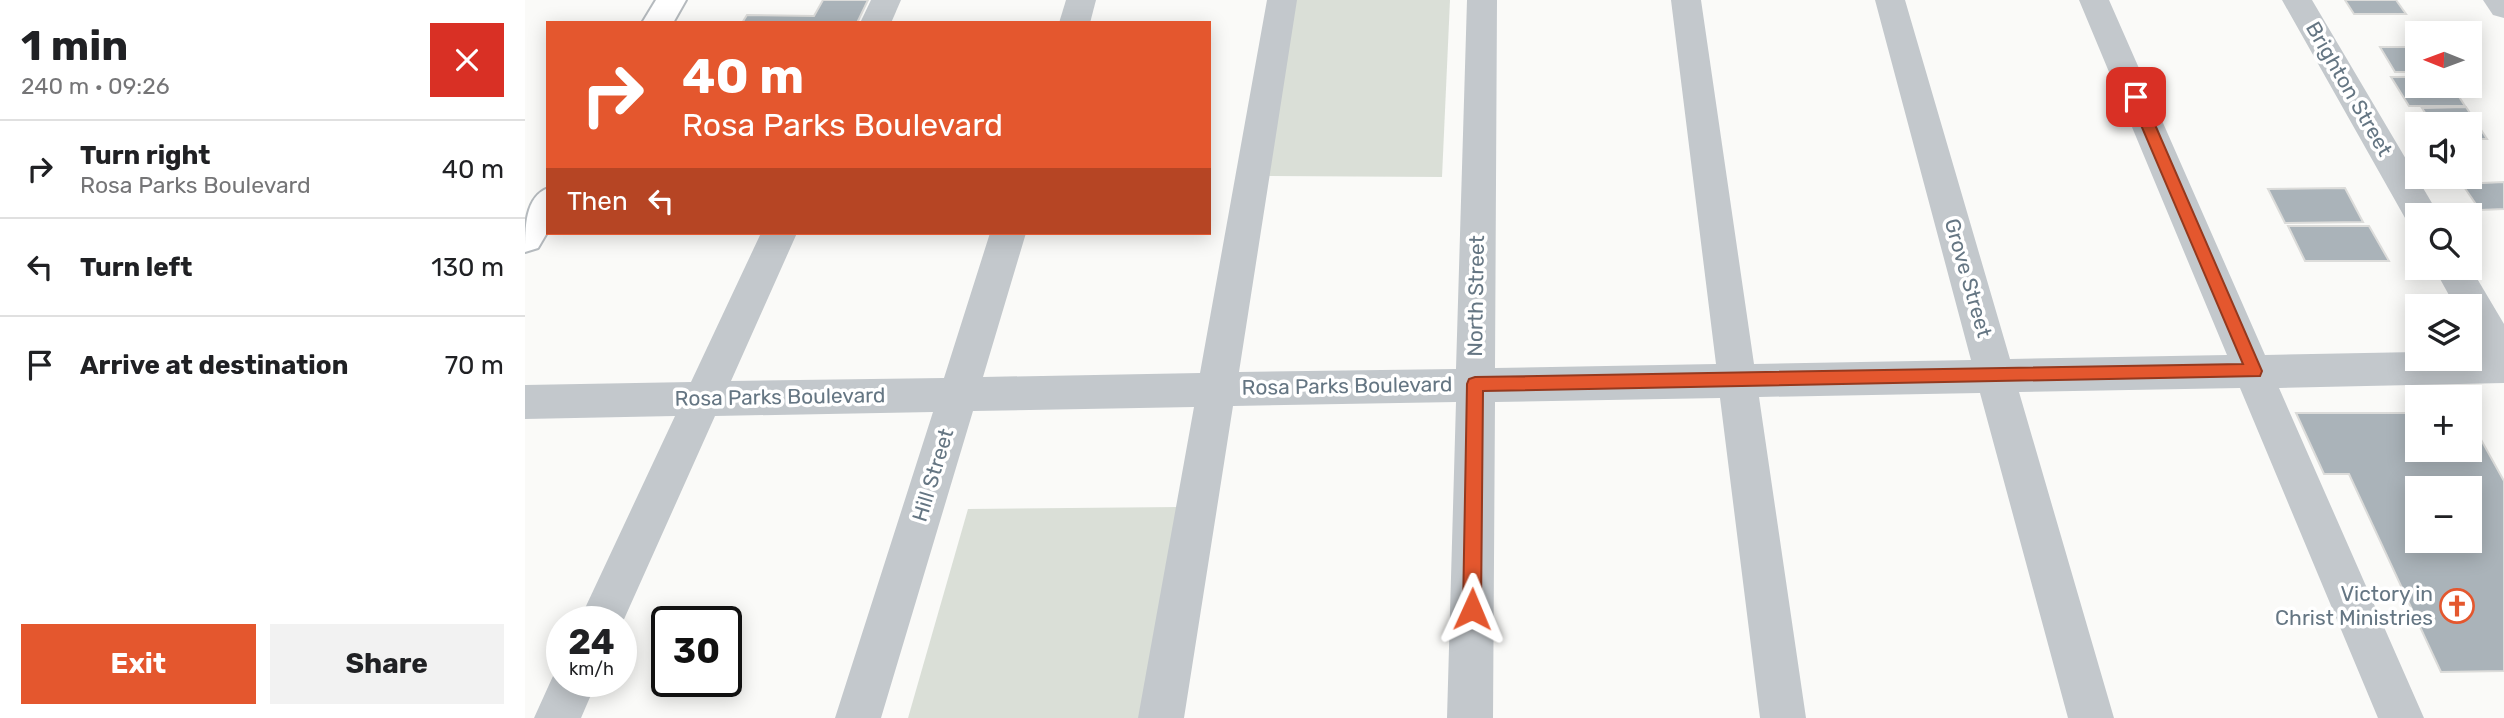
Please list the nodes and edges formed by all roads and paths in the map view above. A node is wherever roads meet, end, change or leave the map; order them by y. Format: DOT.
graph roads {
  1 [pos="671,0"];
  2 [pos="886,0"];
  3 [pos="1081,0"];
  4 [pos="1282,0"];
  5 [pos="1482,0"];
  6 [pos="1686,0"];
  7 [pos="1890,0"];
  8 [pos="2094,0"];
  9 [pos="2297,0"];
  10 [pos="2498,0"];
  11 [pos="2504,8"];
  12 [pos="658,21"];
  13 [pos="876,21"];
  14 [pos="1075,21"];
  15 [pos="2414,203"];
  16 [pos="546,204"];
  17 [pos="778,235"];
  18 [pos="1007,235"];
  19 [pos="525,238"];
  20 [pos="2459,280"];
  21 [pos="2504,358"];
  22 [pos="2504,367"];
  23 [pos="2254,371"];
  24 [pos="1995,377"];
  25 [pos="1738,379"];
  26 [pos="1475,384"];
  27 [pos="1217,389"];
  28 [pos="958,394"];
  29 [pos="703,398"];
  30 [pos="525,402"];
  31 [pos="608,606"];
  32 [pos="567,697"];
  33 [pos="557,718"];
  34 [pos="858,718"];
  35 [pos="1161,718"];
  36 [pos="1470,718"];
  37 [pos="1783,718"];
  38 [pos="2091,718"];
  39 [pos="2401,718"];
  1 -- 12 [label="main road"];
  2 -- 13 [label="street"];
  3 -- 14 [label="street"];
  4 -- 27 [label="street"];
  5 -- 26 [label="street, North Street"];
  6 -- 25 [label="street"];
  7 -- 24 [label="street, Grove Street"];
  8 -- 23 [label="street"];
  9 -- 15 [label="street, Brighton Street"];
  10 -- 11 [label="street"];
  16 -- 19 [label="main road"];
  17 -- 29 [label="street"];
  18 -- 28 [label="street, Hill Street"];
  20 -- 21 [label="street"];
  22 -- 23 [label="street, Rosa Parks Boulevard"];
  23 -- 24 [label="street, Rosa Parks Boulevard"];
  23 -- 39 [label="street"];
  24 -- 25 [label="street, Rosa Parks Boulevard"];
  24 -- 38 [label="street, Grove Street"];
  25 -- 26 [label="street, Rosa Parks Boulevard"];
  25 -- 37 [label="street"];
  26 -- 27 [label="street, Rosa Parks Boulevard"];
  26 -- 36 [label="street, North Street"];
  27 -- 28 [label="street, Rosa Parks Boulevard"];
  27 -- 35 [label="street"];
  28 -- 29 [label="street, Rosa Parks Boulevard"];
  28 -- 34 [label="street, Hill Street"];
  29 -- 30 [label="street, Rosa Parks Boulevard"];
  29 -- 31 [label="street"];
  32 -- 33 [label="street"];
}
